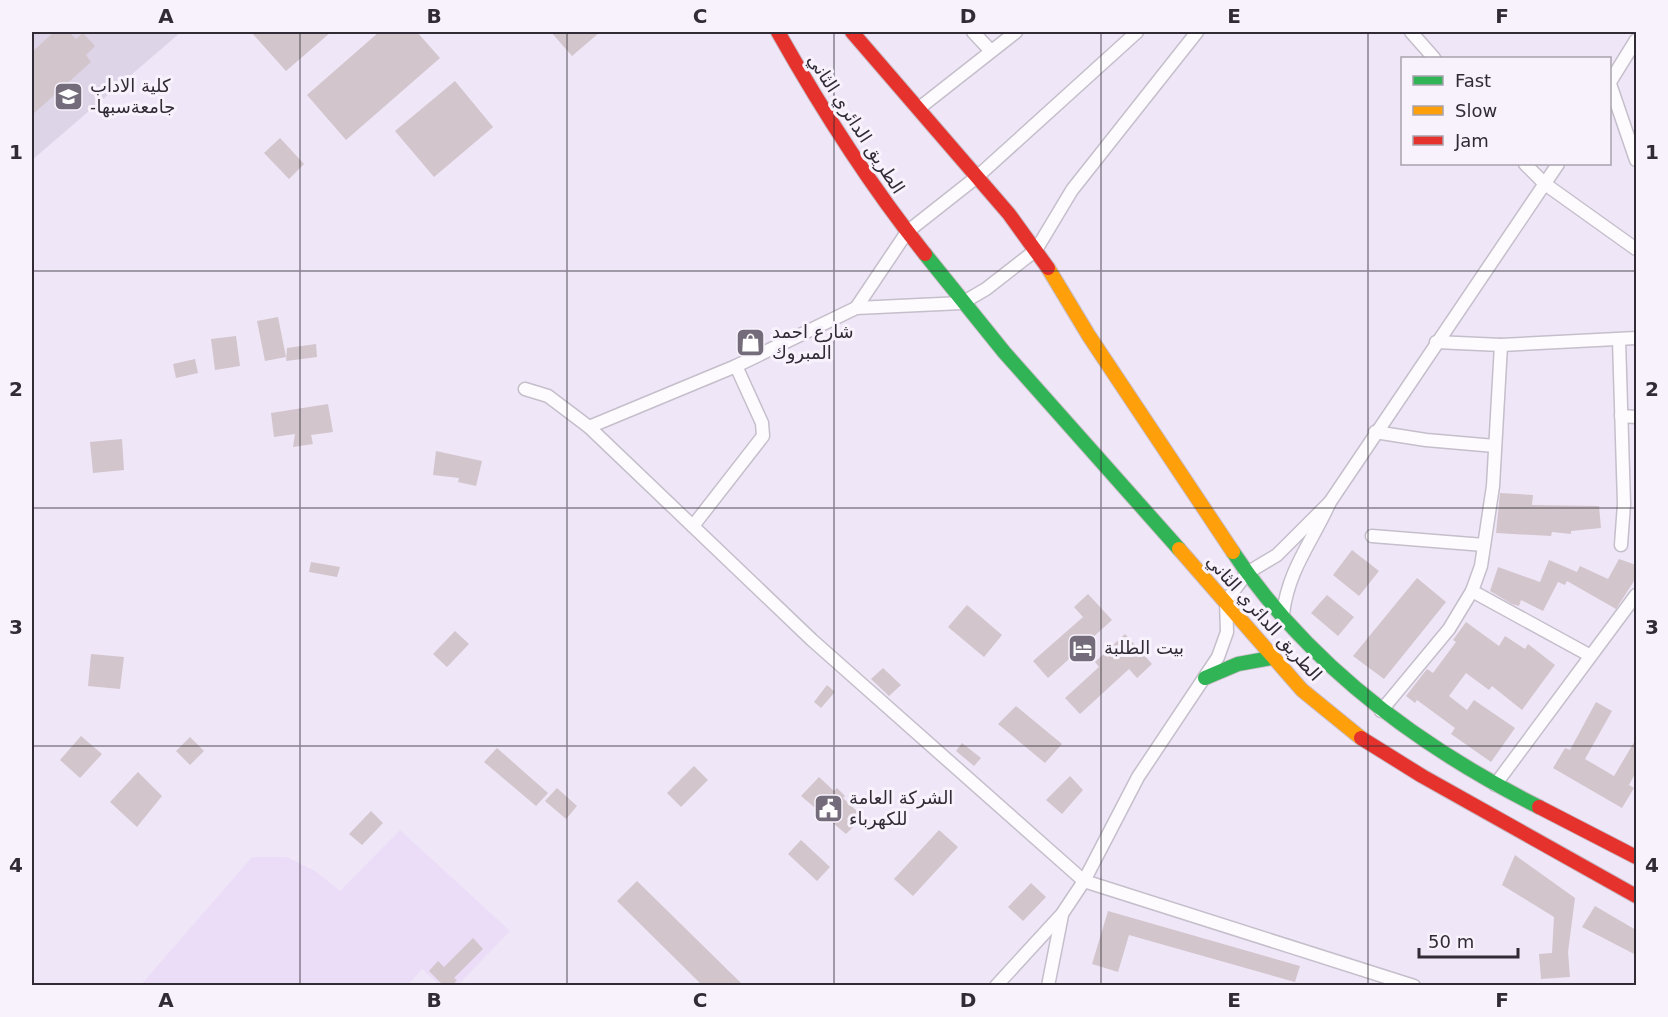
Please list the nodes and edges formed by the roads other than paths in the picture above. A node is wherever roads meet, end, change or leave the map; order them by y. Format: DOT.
graph roads {
  1 [pos="778,32"];
  2 [pos="852,32"];
  3 [pos="973,32"];
  4 [pos="1016,32"];
  5 [pos="1137,32"];
  6 [pos="1197,32"];
  7 [pos="1411,32"];
  8 [pos="1636,40"];
  9 [pos="991,51"];
  10 [pos="1433,57"];
  11 [pos="1611,80"];
  12 [pos="1611,85"];
  13 [pos="918,109"];
  14 [pos="1636,160"];
  15 [pos="1527,165"];
  16 [pos="1557,165"];
  17 [pos="978,176"];
  18 [pos="1545,184"];
  19 [pos="907,232"];
  20 [pos="1636,249"];
  21 [pos="1036,250"];
  22 [pos="962,303"];
  23 [pos="856,308"];
  24 [pos="1636,338"];
  25 [pos="1619,340"];
  26 [pos="1437,342"];
  27 [pos="1501,345"];
  28 [pos="736,366"];
  29 [pos="525,389"];
  30 [pos="1620,416"];
  31 [pos="1636,417"];
  32 [pos="589,427"];
  33 [pos="1375,432"];
  34 [pos="1495,446"];
  35 [pos="1329,502"];
  36 [pos="693,526"];
  37 [pos="1372,536"];
  38 [pos="1484,545"];
  39 [pos="1621,546"];
  40 [pos="1247,573"];
  41 [pos="1472,591"];
  42 [pos="1636,595"];
  43 [pos="1226,601"];
  44 [pos="1283,614"];
  45 [pos="1589,655"];
  46 [pos="1271,658"];
  47 [pos="1205,678"];
  48 [pos="1381,711"];
  49 [pos="1495,785"];
  50 [pos="1636,857"];
  51 [pos="1084,881"];
  52 [pos="1636,896"];
  53 [pos="1062,914"];
  54 [pos="996,986"];
  55 [pos="1048,986"];
  56 [pos="1414,986"];
  1 -- 19 [label="main road, الطريق الدائري الثاني"];
  2 -- 13 [label="main road, الطريق الدائري الثاني"];
  3 -- 9 [label="street"];
  4 -- 9 [label="street"];
  5 -- 17 [label="street"];
  6 -- 21 [label="street"];
  7 -- 10 [label="street"];
  8 -- 11 [label="street"];
  9 -- 13 [label="street"];
  12 -- 14 [label="street"];
  13 -- 17 [label="main road, الطريق الدائري الثاني"];
  15 -- 18 [label="street"];
  16 -- 18 [label="street"];
  17 -- 19 [label="street"];
  17 -- 21 [label="main road, الطريق الدائري الثاني"];
  18 -- 20 [label="street"];
  18 -- 26 [label="street"];
  19 -- 22 [label="main road, الطريق الدائري الثاني"];
  19 -- 23 [label="street"];
  21 -- 22 [label="street"];
  21 -- 40 [label="main road, الطريق الدائري الثاني"];
  22 -- 23 [label="street"];
  22 -- 43 [label="main road, الطريق الدائري الثاني"];
  23 -- 28 [label="street"];
  24 -- 25 [label="street"];
  25 -- 27 [label="street"];
  25 -- 30 [label="street"];
  26 -- 27 [label="street"];
  26 -- 33 [label="street"];
  27 -- 34 [label="street"];
  28 -- 32 [label="street"];
  28 -- 36 [label="street"];
  29 -- 32 [label="street"];
  30 -- 31 [label="street"];
  30 -- 39 [label="street"];
  32 -- 36 [label="street"];
  33 -- 34 [label="street"];
  33 -- 35 [label="street"];
  34 -- 38 [label="street"];
  35 -- 40 [label="street"];
  35 -- 44 [label="street"];
  36 -- 51 [label="street"];
  37 -- 38 [label="street"];
  38 -- 41 [label="street"];
  40 -- 43 [label="street"];
  40 -- 44 [label="main road, الطريق الدائري الثاني"];
  41 -- 45 [label="street"];
  41 -- 48 [label="street"];
  42 -- 45 [label="street"];
  43 -- 46 [label="main road, الطريق الدائري الثاني"];
  43 -- 47 [label="street"];
  44 -- 48 [label="main road, الطريق الدائري الثاني"];
  45 -- 49 [label="street"];
  46 -- 47 [label="main road"];
  46 -- 52 [label="main road, الطريق الدائري الثاني"];
  47 -- 51 [label="street"];
  48 -- 49 [label="main road, الطريق الدائري الثاني"];
  49 -- 50 [label="main road, الطريق الدائري الثاني"];
  51 -- 53 [label="street"];
  51 -- 56 [label="street"];
  53 -- 54 [label="street"];
  53 -- 55 [label="street"];
}
